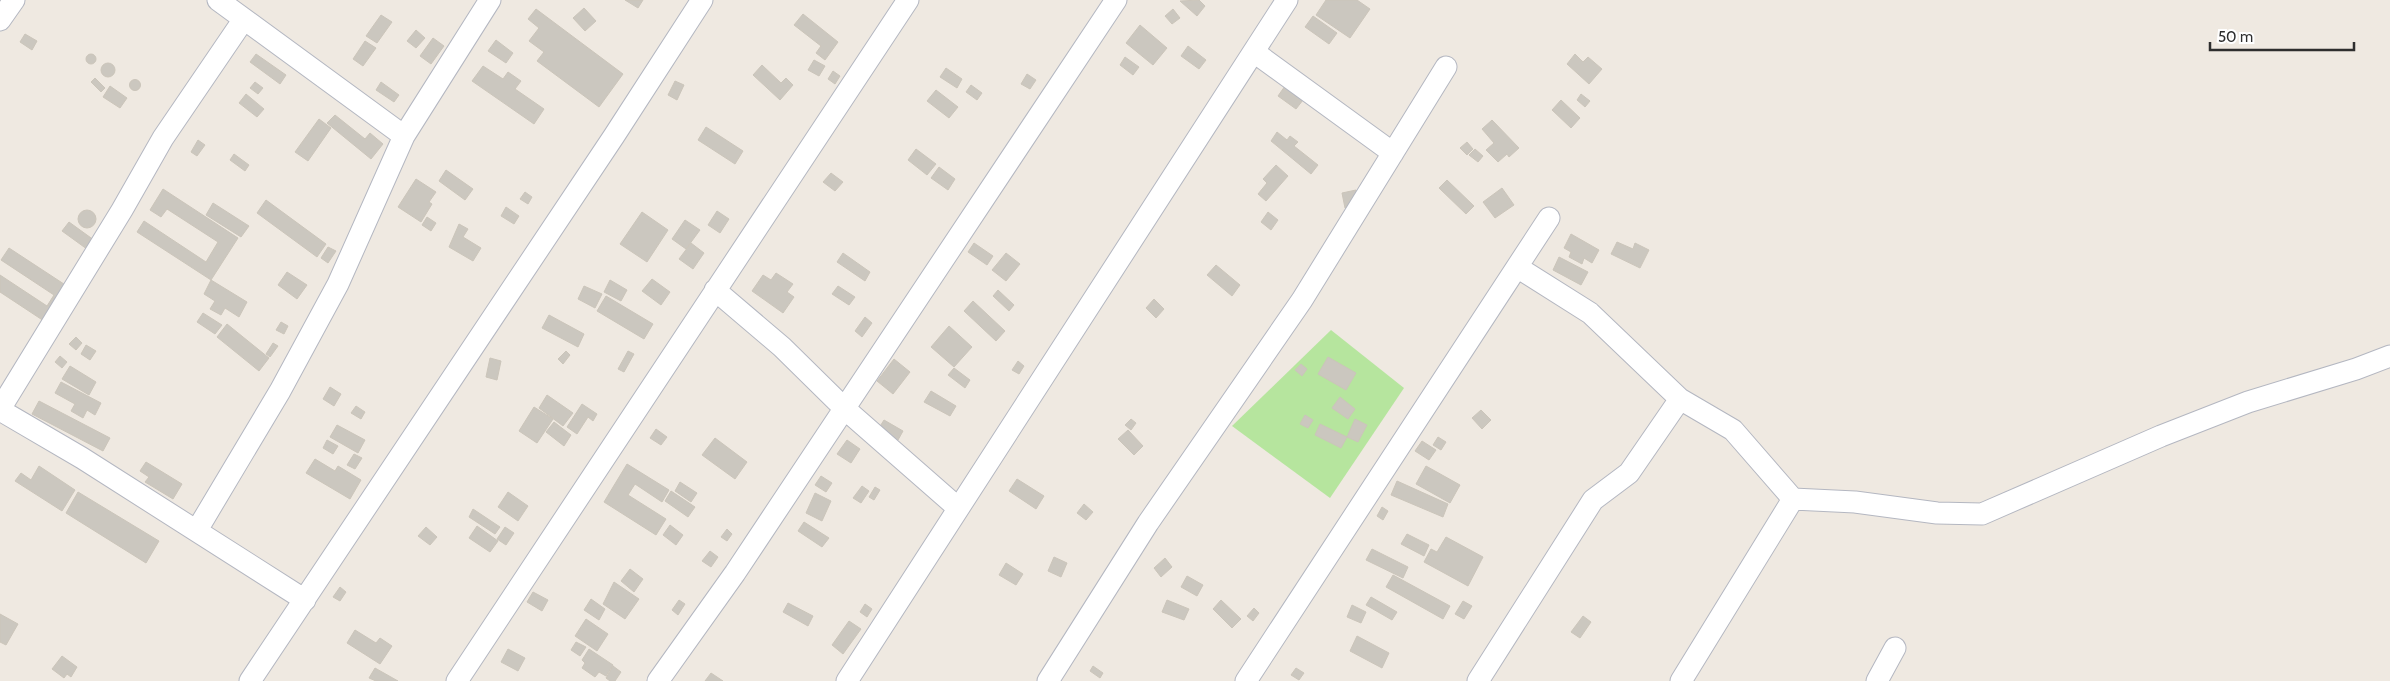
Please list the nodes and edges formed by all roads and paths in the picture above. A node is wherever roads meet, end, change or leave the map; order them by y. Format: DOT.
graph roads {
  1 [pos="14,0"];
  2 [pos="218,0"];
  3 [pos="490,0"];
  4 [pos="702,0"];
  5 [pos="908,0"];
  6 [pos="1116,0"];
  7 [pos="1287,0"];
  8 [pos="244,19"];
  9 [pos="0,20"];
  10 [pos="1254,52"];
  11 [pos="1446,67"];
  12 [pos="404,136"];
  13 [pos="1393,153"];
  14 [pos="1549,218"];
  15 [pos="1517,267"];
  16 [pos="715,290"];
  17 [pos="2390,356"];
  18 [pos="1680,399"];
  19 [pos="0,409"];
  20 [pos="845,409"];
  21 [pos="1793,498"];
  22 [pos="958,508"];
  23 [pos="196,530"];
  24 [pos="305,600"];
  25 [pos="1895,648"];
  26 [pos="250,681"];
  27 [pos="457,681"];
  28 [pos="658,681"];
  29 [pos="847,681"];
  30 [pos="1048,681"];
  31 [pos="1246,681"];
  32 [pos="1478,681"];
  33 [pos="1681,681"];
  34 [pos="1876,681"];
  1 -- 9 [label="street"];
  2 -- 8 [label="street"];
  3 -- 12 [label="street"];
  4 -- 24 [label="street"];
  5 -- 16 [label="street"];
  6 -- 20 [label="street"];
  7 -- 10 [label="street"];
  8 -- 12 [label="street"];
  8 -- 19 [label="street"];
  10 -- 13 [label="street"];
  10 -- 22 [label="street"];
  11 -- 13 [label="street"];
  12 -- 23 [label="street"];
  13 -- 30 [label="street"];
  14 -- 15 [label="street"];
  15 -- 18 [label="street"];
  15 -- 31 [label="street"];
  16 -- 20 [label="street"];
  16 -- 27 [label="street"];
  17 -- 21 [label="street"];
  18 -- 21 [label="street"];
  18 -- 32 [label="street"];
  19 -- 23 [label="street"];
  20 -- 22 [label="street"];
  20 -- 28 [label="street"];
  21 -- 33 [label="street"];
  22 -- 29 [label="street"];
  23 -- 24 [label="street"];
  24 -- 26 [label="street"];
  25 -- 34 [label="street"];
}
